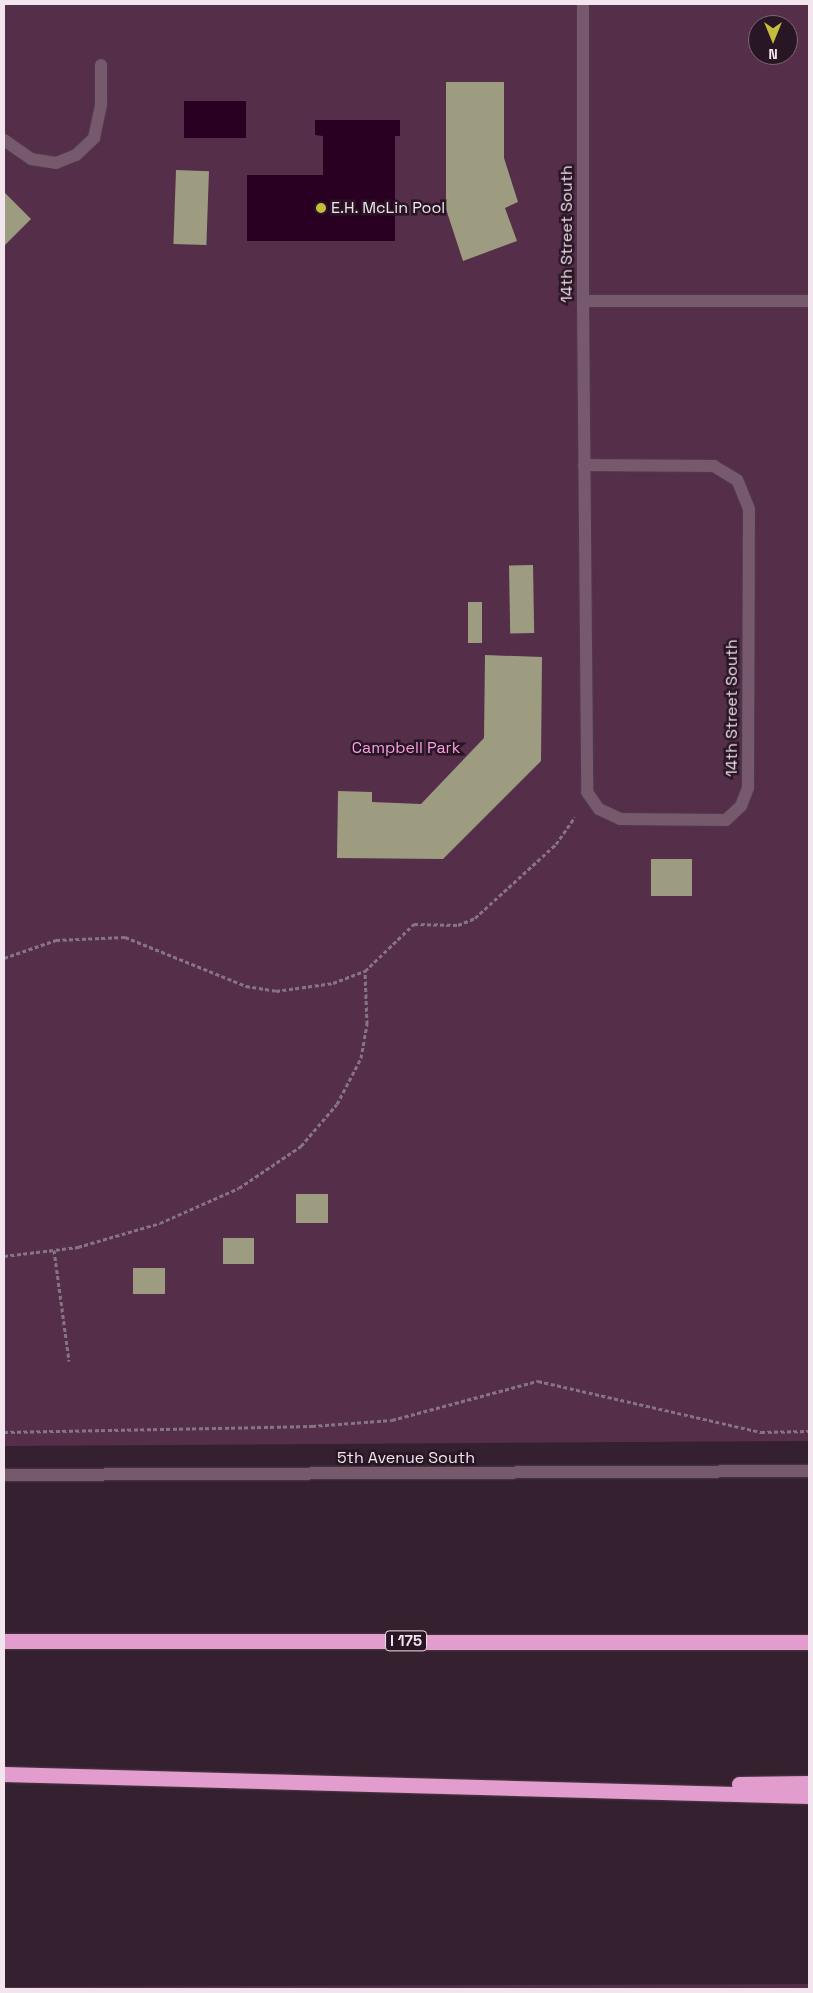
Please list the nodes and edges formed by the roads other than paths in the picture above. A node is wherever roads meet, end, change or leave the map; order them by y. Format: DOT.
graph roads {
  1 [pos="583,4"];
  2 [pos="101,65"];
  3 [pos="4,140"];
  4 [pos="809,300"];
  5 [pos="583,301"];
  6 [pos="584,464"];
  7 [pos="809,1471"];
  8 [pos="4,1476"];
  9 [pos="4,1641"];
  10 [pos="809,1642"];
  11 [pos="4,1774"];
  12 [pos="809,1783"];
  13 [pos="572,1786"];
  14 [pos="809,1796"];
  1 -- 5 [label="street, 14th Street South"];
  2 -- 3 [label="street"];
  4 -- 5 [label="street"];
  5 -- 6 [label="street, 14th Street South"];
  6 -- 6 [label="street, 14th Street South"];
  7 -- 8 [label="street, 5th Avenue South"];
  9 -- 10 [label="highway, I 175"];
  11 -- 13 [label="highway"];
  12 -- 13 [label="highway"];
  13 -- 14 [label="highway"];
}
